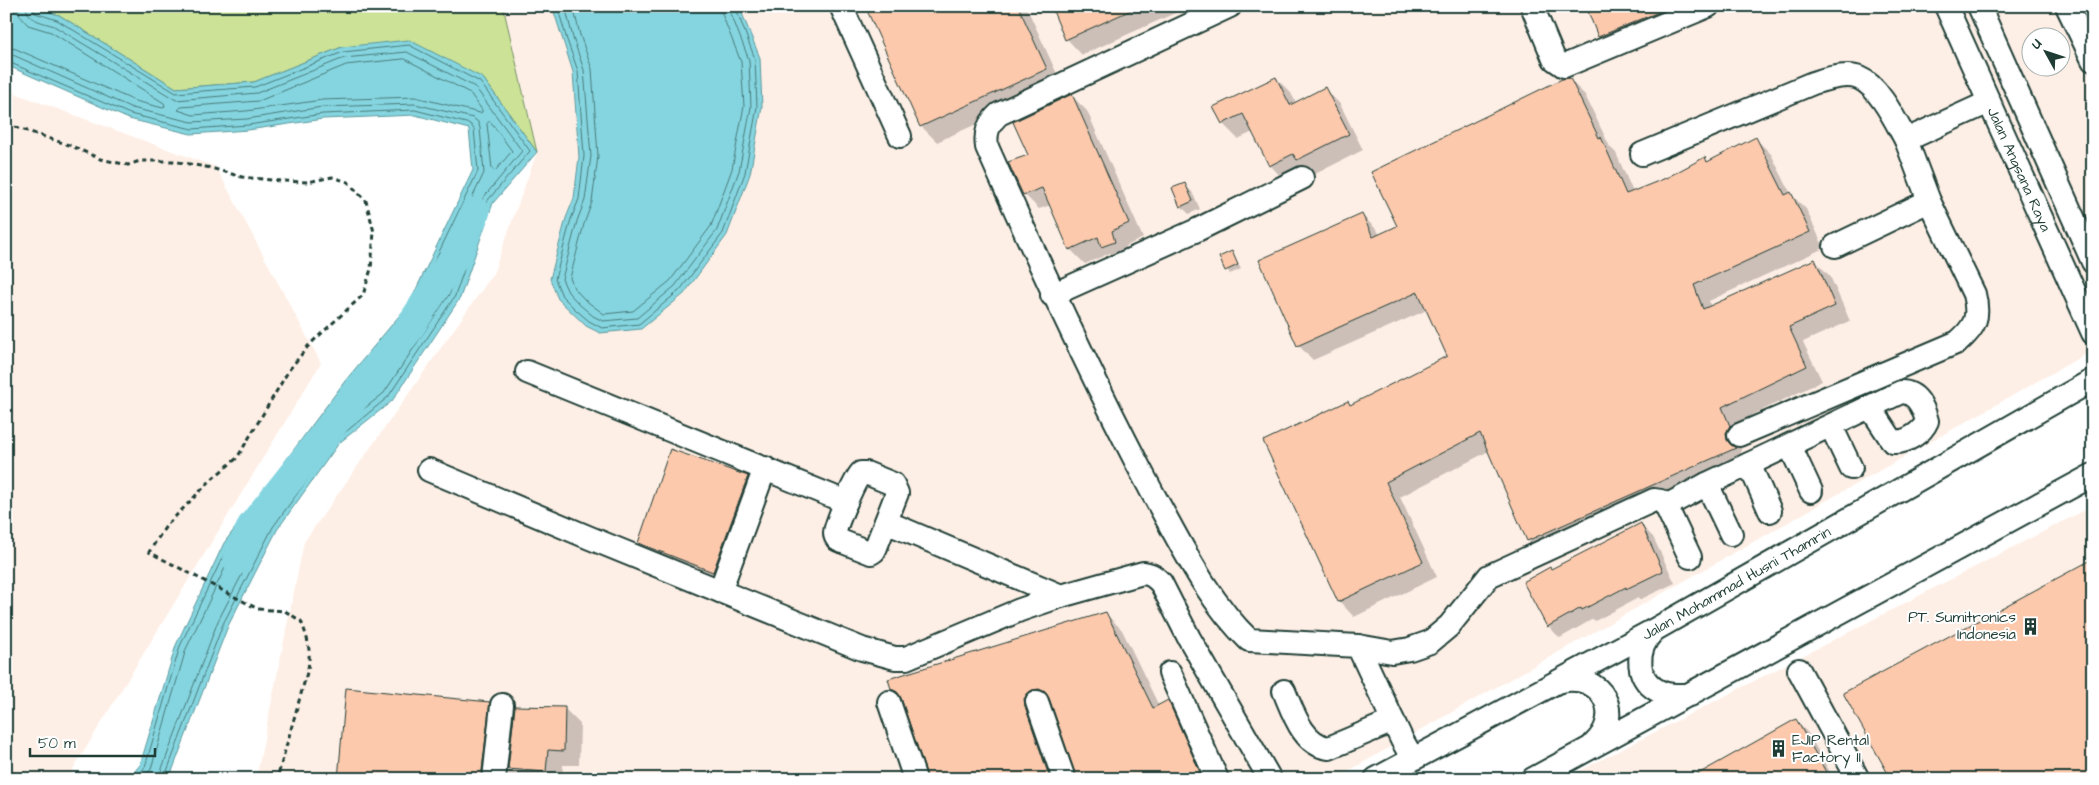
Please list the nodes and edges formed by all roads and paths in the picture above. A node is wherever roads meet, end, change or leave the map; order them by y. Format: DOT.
graph roads {
  1 [pos="841,6"];
  2 [pos="1230,6"];
  3 [pos="1532,6"];
  4 [pos="1708,6"];
  5 [pos="1946,6"];
  6 [pos="1979,6"];
  7 [pos="2067,6"];
  8 [pos="2093,60"];
  9 [pos="1989,102"];
  10 [pos="6,124"];
  11 [pos="900,136"];
  12 [pos="1906,140"];
  13 [pos="1642,154"];
  14 [pos="1302,178"];
  15 [pos="1930,201"];
  16 [pos="1835,246"];
  17 [pos="2093,262"];
  18 [pos="1052,295"];
  19 [pos="2093,332"];
  20 [pos="527,372"];
  21 [pos="2090,382"];
  22 [pos="1870,407"];
  23 [pos="1832,426"];
  24 [pos="1739,435"];
  25 [pos="1790,446"];
  26 [pos="1749,464"];
  27 [pos="765,468"];
  28 [pos="1851,468"];
  29 [pos="429,470"];
  30 [pos="2093,475"];
  31 [pos="1707,484"];
  32 [pos="1811,491"];
  33 [pos="846,502"];
  34 [pos="1666,506"];
  35 [pos="1770,511"];
  36 [pos="886,522"];
  37 [pos="1731,534"];
  38 [pos="1690,557"];
  39 [pos="720,591"];
  40 [pos="1061,596"];
  41 [pos="1654,630"];
  42 [pos="1358,646"];
  43 [pos="1799,670"];
  44 [pos="1170,673"];
  45 [pos="1557,682"];
  46 [pos="1284,691"];
  47 [pos="1690,695"];
  48 [pos="889,702"];
  49 [pos="1037,702"];
  50 [pos="502,705"];
  51 [pos="1393,721"];
  52 [pos="1592,746"];
  53 [pos="1413,759"];
  54 [pos="277,779"];
  55 [pos="494,779"];
  56 [pos="915,779"];
  57 [pos="1064,779"];
  58 [pos="1217,779"];
  59 [pos="1270,779"];
  60 [pos="1376,779"];
  61 [pos="1534,779"];
  62 [pos="1858,779"];
  1 -- 11 [label="street"];
  2 -- 18 [label="street"];
  3 -- 4 [label="street"];
  5 -- 9 [label="street, Jalan Angsana Raya"];
  6 -- 17 [label="street, Jalan Angsana Raya"];
  7 -- 8 [label="street"];
  9 -- 12 [label="street"];
  9 -- 19 [label="street, Jalan Angsana Raya"];
  10 -- 54 [label="path"];
  12 -- 13 [label="street"];
  12 -- 15 [label="street"];
  14 -- 18 [label="street"];
  15 -- 16 [label="street"];
  15 -- 24 [label="street"];
  18 -- 42 [label="street"];
  20 -- 27 [label="street"];
  21 -- 41 [label="street, Jalan Mohammad Husni Thamrin"];
  22 -- 23 [label="street"];
  23 -- 25 [label="street"];
  23 -- 28 [label="street"];
  25 -- 26 [label="street"];
  25 -- 32 [label="street"];
  26 -- 31 [label="street"];
  26 -- 35 [label="street"];
  27 -- 33 [label="street"];
  27 -- 39 [label="street"];
  29 -- 39 [label="street"];
  30 -- 47 [label="street"];
  31 -- 34 [label="street"];
  31 -- 37 [label="street"];
  33 -- 36 [label="street"];
  33 -- 36 [label="street"];
  34 -- 38 [label="street"];
  34 -- 42 [label="street"];
  36 -- 40 [label="street"];
  39 -- 40 [label="street"];
  40 -- 59 [label="street"];
  41 -- 45 [label="street, Jalan Mohammad Husni Thamrin"];
  41 -- 47 [label="street"];
  42 -- 51 [label="street"];
  43 -- 62 [label="street"];
  44 -- 58 [label="street"];
  45 -- 52 [label="street"];
  45 -- 53 [label="street, Jalan Mohammad Husni Thamrin"];
  46 -- 51 [label="street"];
  47 -- 52 [label="street"];
  48 -- 56 [label="street"];
  49 -- 57 [label="street"];
  50 -- 55 [label="street"];
  51 -- 53 [label="street"];
  52 -- 61 [label="street"];
  53 -- 60 [label="street, Jalan Mohammad Husni Thamrin"];
}
